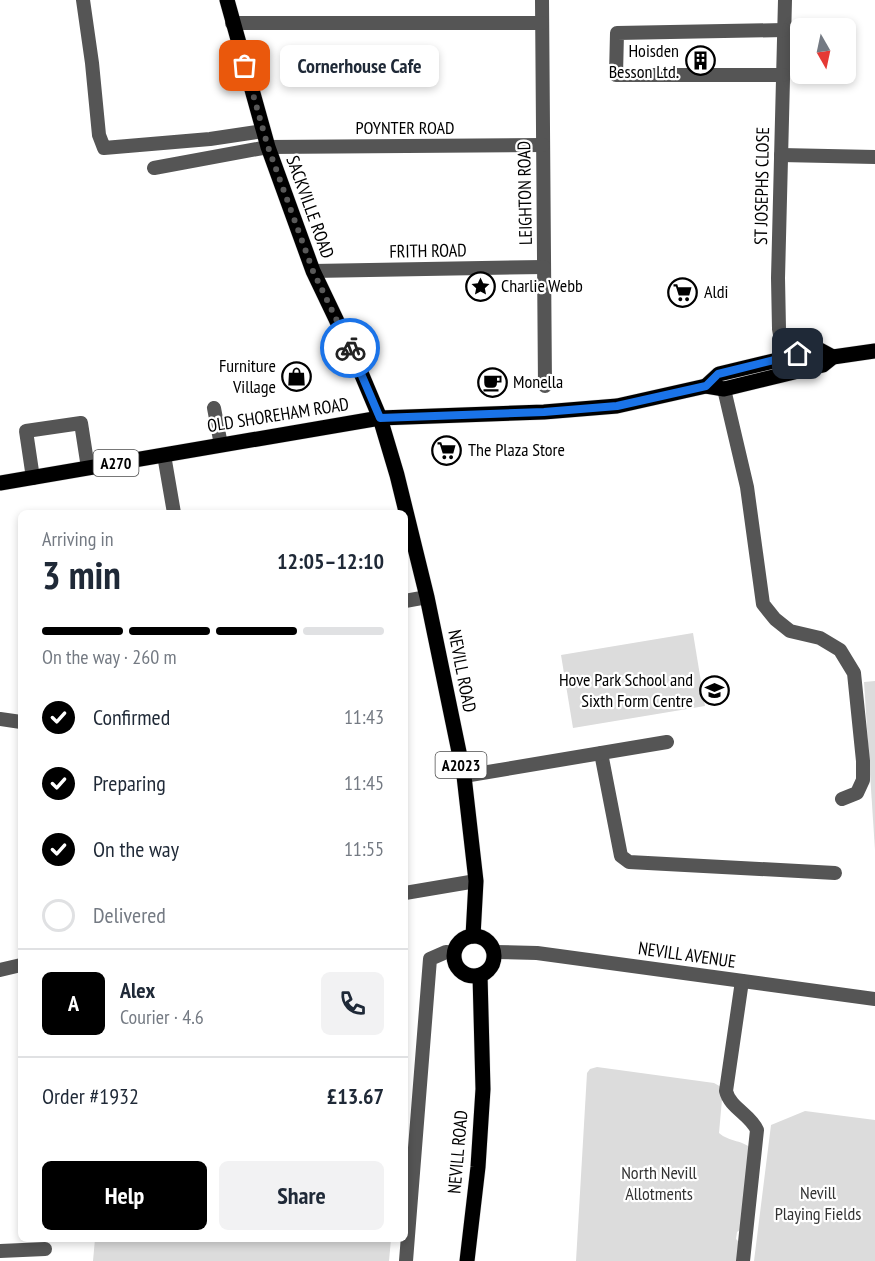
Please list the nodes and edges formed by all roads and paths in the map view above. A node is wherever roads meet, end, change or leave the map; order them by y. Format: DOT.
graph roads {
  1 [pos="83,0"];
  2 [pos="227,0"];
  3 [pos="542,0"];
  4 [pos="785,0"];
  5 [pos="232,23"];
  6 [pos="542,23"];
  7 [pos="784,30"];
  8 [pos="783,75"];
  9 [pos="263,131"];
  10 [pos="543,145"];
  11 [pos="268,147"];
  12 [pos="781,155"];
  13 [pos="875,157"];
  14 [pos="154,168"];
  15 [pos="544,267"];
  16 [pos="313,271"];
  17 [pos="875,351"];
  18 [pos="784,357"];
  19 [pos="833,357"];
  20 [pos="786,373"];
  21 [pos="545,386"];
  22 [pos="706,386"];
  23 [pos="724,389"];
  24 [pos="214,408"];
  25 [pos="380,418"];
  26 [pos="221,445"];
  27 [pos="164,455"];
  28 [pos="88,468"];
  29 [pos="33,478"];
  30 [pos="0,483"];
  31 [pos="173,510"];
  32 [pos="404,510"];
  33 [pos="408,525"];
  34 [pos="427,597"];
  35 [pos="408,600"];
  36 [pos="0,719"];
  37 [pos="18,722"];
  38 [pos="667,742"];
  39 [pos="601,753"];
  40 [pos="464,776"];
  41 [pos="842,799"];
  42 [pos="835,873"];
  43 [pos="476,881"];
  44 [pos="408,892"];
  45 [pos="473,936"];
  46 [pos="494,952"];
  47 [pos="454,953"];
  48 [pos="18,966"];
  49 [pos="0,970"];
  50 [pos="480,975"];
  51 [pos="742,981"];
  52 [pos="875,999"];
  53 [pos="408,1236"];
  54 [pos="408,1242"];
  55 [pos="47,1247"];
  56 [pos="0,1251"];
  57 [pos="406,1261"];
  58 [pos="467,1261"];
  59 [pos="743,1261"];
  1 -- 9 [label="street"];
  2 -- 5 [label="main road, SACKVILLE ROAD / A2023"];
  3 -- 6 [label="street, LEIGHTON ROAD"];
  4 -- 7 [label="street, ST JOSEPHS CLOSE"];
  5 -- 6 [label="street"];
  5 -- 9 [label="main road, SACKVILLE ROAD / A2023"];
  6 -- 10 [label="street, LEIGHTON ROAD"];
  7 -- 8 [label="street, ST JOSEPHS CLOSE"];
  7 -- 8 [label="street"];
  8 -- 12 [label="street, ST JOSEPHS CLOSE"];
  9 -- 11 [label="main road, SACKVILLE ROAD / A2023"];
  10 -- 11 [label="street, POYNTER ROAD"];
  10 -- 15 [label="street, LEIGHTON ROAD"];
  11 -- 14 [label="street, POYNTER ROAD"];
  11 -- 16 [label="main road, SACKVILLE ROAD / A2023"];
  12 -- 13 [label="street"];
  12 -- 18 [label="street, ST JOSEPHS CLOSE"];
  15 -- 16 [label="street, FRITH ROAD"];
  15 -- 21 [label="street, LEIGHTON ROAD"];
  16 -- 25 [label="main road, SACKVILLE ROAD / A2023"];
  17 -- 19 [label="main road, OLD SHOREHAM ROAD / A270"];
  18 -- 19 [label="main road, OLD SHOREHAM ROAD / A270"];
  18 -- 20 [label="street, ST JOSEPHS CLOSE"];
  18 -- 22 [label="main road, OLD SHOREHAM ROAD / A270"];
  19 -- 20 [label="main road, OLD SHOREHAM ROAD / A270"];
  20 -- 23 [label="main road, OLD SHOREHAM ROAD / A270"];
  22 -- 23 [label="main road, OLD SHOREHAM ROAD / A270"];
  22 -- 25 [label="main road, OLD SHOREHAM ROAD / A270"];
  23 -- 41 [label="street"];
  24 -- 26 [label="street"];
  25 -- 26 [label="main road, OLD SHOREHAM ROAD / A270"];
  25 -- 32 [label="main road, NEVILL ROAD / A2023"];
  26 -- 27 [label="main road, OLD SHOREHAM ROAD / A270"];
  27 -- 28 [label="main road, OLD SHOREHAM ROAD / A270"];
  27 -- 31 [label="street"];
  28 -- 29 [label="main road, OLD SHOREHAM ROAD / A270"];
  28 -- 29 [label="street"];
  29 -- 30 [label="main road, OLD SHOREHAM ROAD / A270"];
  33 -- 34 [label="main road, NEVILL ROAD / A2023"];
  34 -- 35 [label="street"];
  34 -- 40 [label="main road, NEVILL ROAD / A2023"];
  36 -- 37 [label="street"];
  38 -- 39 [label="street"];
  39 -- 40 [label="street"];
  39 -- 42 [label="street"];
  40 -- 43 [label="main road, NEVILL ROAD / A2023"];
  43 -- 44 [label="street"];
  43 -- 45 [label="main road, NEVILL ROAD / A2023"];
  45 -- 46 [label="main road"];
  45 -- 47 [label="main road"];
  46 -- 50 [label="main road"];
  46 -- 51 [label="street, NEVILL AVENUE"];
  47 -- 50 [label="main road"];
  47 -- 53 [label="street"];
  48 -- 49 [label="street"];
  50 -- 58 [label="main road, NEVILL ROAD"];
  51 -- 52 [label="street, NEVILL AVENUE"];
  51 -- 59 [label="street"];
  54 -- 57 [label="street"];
  55 -- 56 [label="street"];
}
